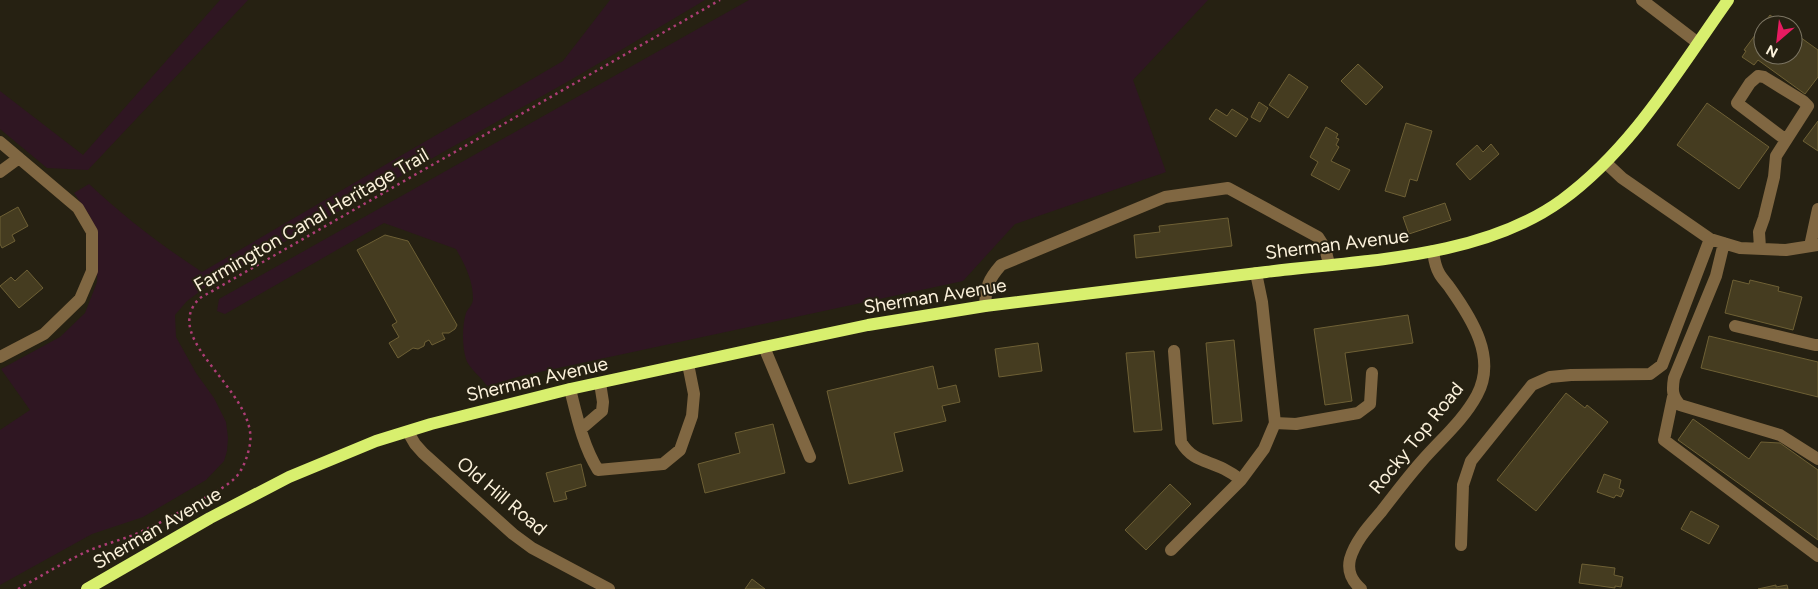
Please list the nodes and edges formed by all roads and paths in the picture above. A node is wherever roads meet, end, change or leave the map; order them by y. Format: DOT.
graph roads {
  1 [pos="720,0"];
  2 [pos="1642,0"];
  3 [pos="1728,0"];
  4 [pos="1698,43"];
  5 [pos="1786,140"];
  6 [pos="0,142"];
  7 [pos="19,158"];
  8 [pos="1606,163"];
  9 [pos="0,172"];
  10 [pos="1818,209"];
  11 [pos="1710,239"];
  12 [pos="1724,243"];
  13 [pos="1760,248"];
  14 [pos="1815,248"];
  15 [pos="1433,251"];
  16 [pos="1329,264"];
  17 [pos="1256,273"];
  18 [pos="985,306"];
  19 [pos="1735,326"];
  20 [pos="1818,345"];
  21 [pos="764,347"];
  22 [pos="1174,351"];
  23 [pos="0,357"];
  24 [pos="688,364"];
  25 [pos="1372,373"];
  26 [pos="600,383"];
  27 [pos="570,390"];
  28 [pos="1673,397"];
  29 [pos="1274,423"];
  30 [pos="581,429"];
  31 [pos="408,432"];
  32 [pos="810,457"];
  33 [pos="1818,459"];
  34 [pos="1241,480"];
  35 [pos="1461,544"];
  36 [pos="1171,550"];
  37 [pos="1818,556"];
  38 [pos="18,589"];
  39 [pos="88,589"];
  40 [pos="609,589"];
  41 [pos="1361,589"];
  1 -- 38 [label="path, Farmington Canal Heritage Trail"];
  2 -- 4 [label="street"];
  3 -- 4 [label="main road, Sherman Avenue"];
  4 -- 8 [label="main road, Sherman Avenue"];
  5 -- 5 [label="street"];
  5 -- 13 [label="street"];
  6 -- 7 [label="street"];
  7 -- 9 [label="street"];
  7 -- 23 [label="street"];
  8 -- 11 [label="street"];
  8 -- 15 [label="main road, Sherman Avenue"];
  10 -- 14 [label="street"];
  11 -- 12 [label="street"];
  11 -- 35 [label="street"];
  12 -- 13 [label="street"];
  12 -- 28 [label="street"];
  13 -- 14 [label="street"];
  15 -- 16 [label="main road, Sherman Avenue"];
  15 -- 41 [label="street, Rocky Top Road"];
  16 -- 17 [label="main road, Sherman Avenue"];
  16 -- 18 [label="street"];
  17 -- 18 [label="main road, Sherman Avenue"];
  17 -- 29 [label="street"];
  18 -- 21 [label="main road, Sherman Avenue"];
  19 -- 20 [label="street"];
  21 -- 24 [label="main road, Sherman Avenue"];
  21 -- 32 [label="street"];
  22 -- 34 [label="street"];
  24 -- 26 [label="main road, Sherman Avenue"];
  24 -- 30 [label="street"];
  25 -- 29 [label="street"];
  26 -- 27 [label="main road, Sherman Avenue"];
  26 -- 30 [label="street"];
  27 -- 30 [label="street"];
  27 -- 31 [label="main road, Sherman Avenue"];
  28 -- 33 [label="street"];
  28 -- 37 [label="street"];
  29 -- 34 [label="street"];
  31 -- 39 [label="main road, Sherman Avenue"];
  31 -- 40 [label="street, Old Hill Road"];
  34 -- 36 [label="street"];
}
